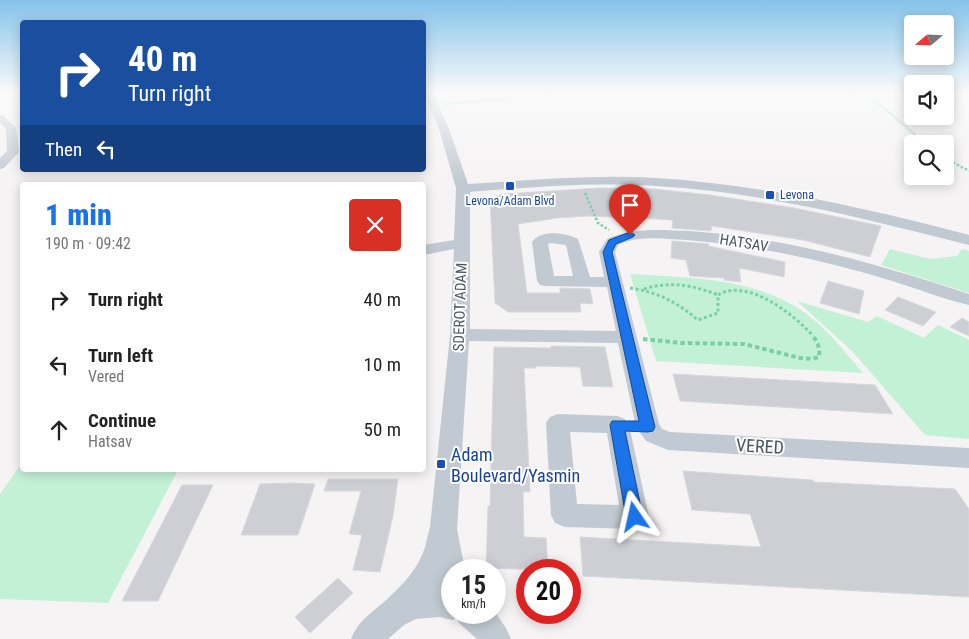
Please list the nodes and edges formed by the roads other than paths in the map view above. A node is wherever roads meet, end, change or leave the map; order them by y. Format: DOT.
graph roads {
  1 [pos="5,123"];
  2 [pos="441,123"];
  3 [pos="0,165"];
  4 [pos="463,188"];
  5 [pos="969,240"];
  6 [pos="462,243"];
  7 [pos="426,250"];
  8 [pos="583,282"];
  9 [pos="615,284"];
  10 [pos="969,300"];
  11 [pos="460,335"];
  12 [pos="628,337"];
  13 [pos="617,425"];
  14 [pos="648,427"];
  15 [pos="969,458"];
  16 [pos="444,527"];
  17 [pos="449,559"];
  18 [pos="441,602"];
  19 [pos="396,611"];
  20 [pos="367,639"];
  1 -- 3 [label="street"];
  2 -- 4 [label="street, SDEROT ADAM"];
  4 -- 5 [label="street"];
  4 -- 6 [label="street, SDEROT ADAM"];
  6 -- 7 [label="street"];
  6 -- 11 [label="street, SDEROT ADAM"];
  8 -- 9 [label="street"];
  9 -- 10 [label="street, HATSAV"];
  9 -- 12 [label="street"];
  11 -- 12 [label="street"];
  11 -- 16 [label="street, SDEROT ADAM"];
  12 -- 14 [label="street"];
  13 -- 14 [label="street"];
  14 -- 15 [label="street, VERED"];
  16 -- 17 [label="street, SDEROT ADAM"];
  16 -- 19 [label="street, SDEROT ADAM"];
  18 -- 19 [label="street, SDEROT ADAM"];
  19 -- 20 [label="street, SDEROT ADAM"];
}
